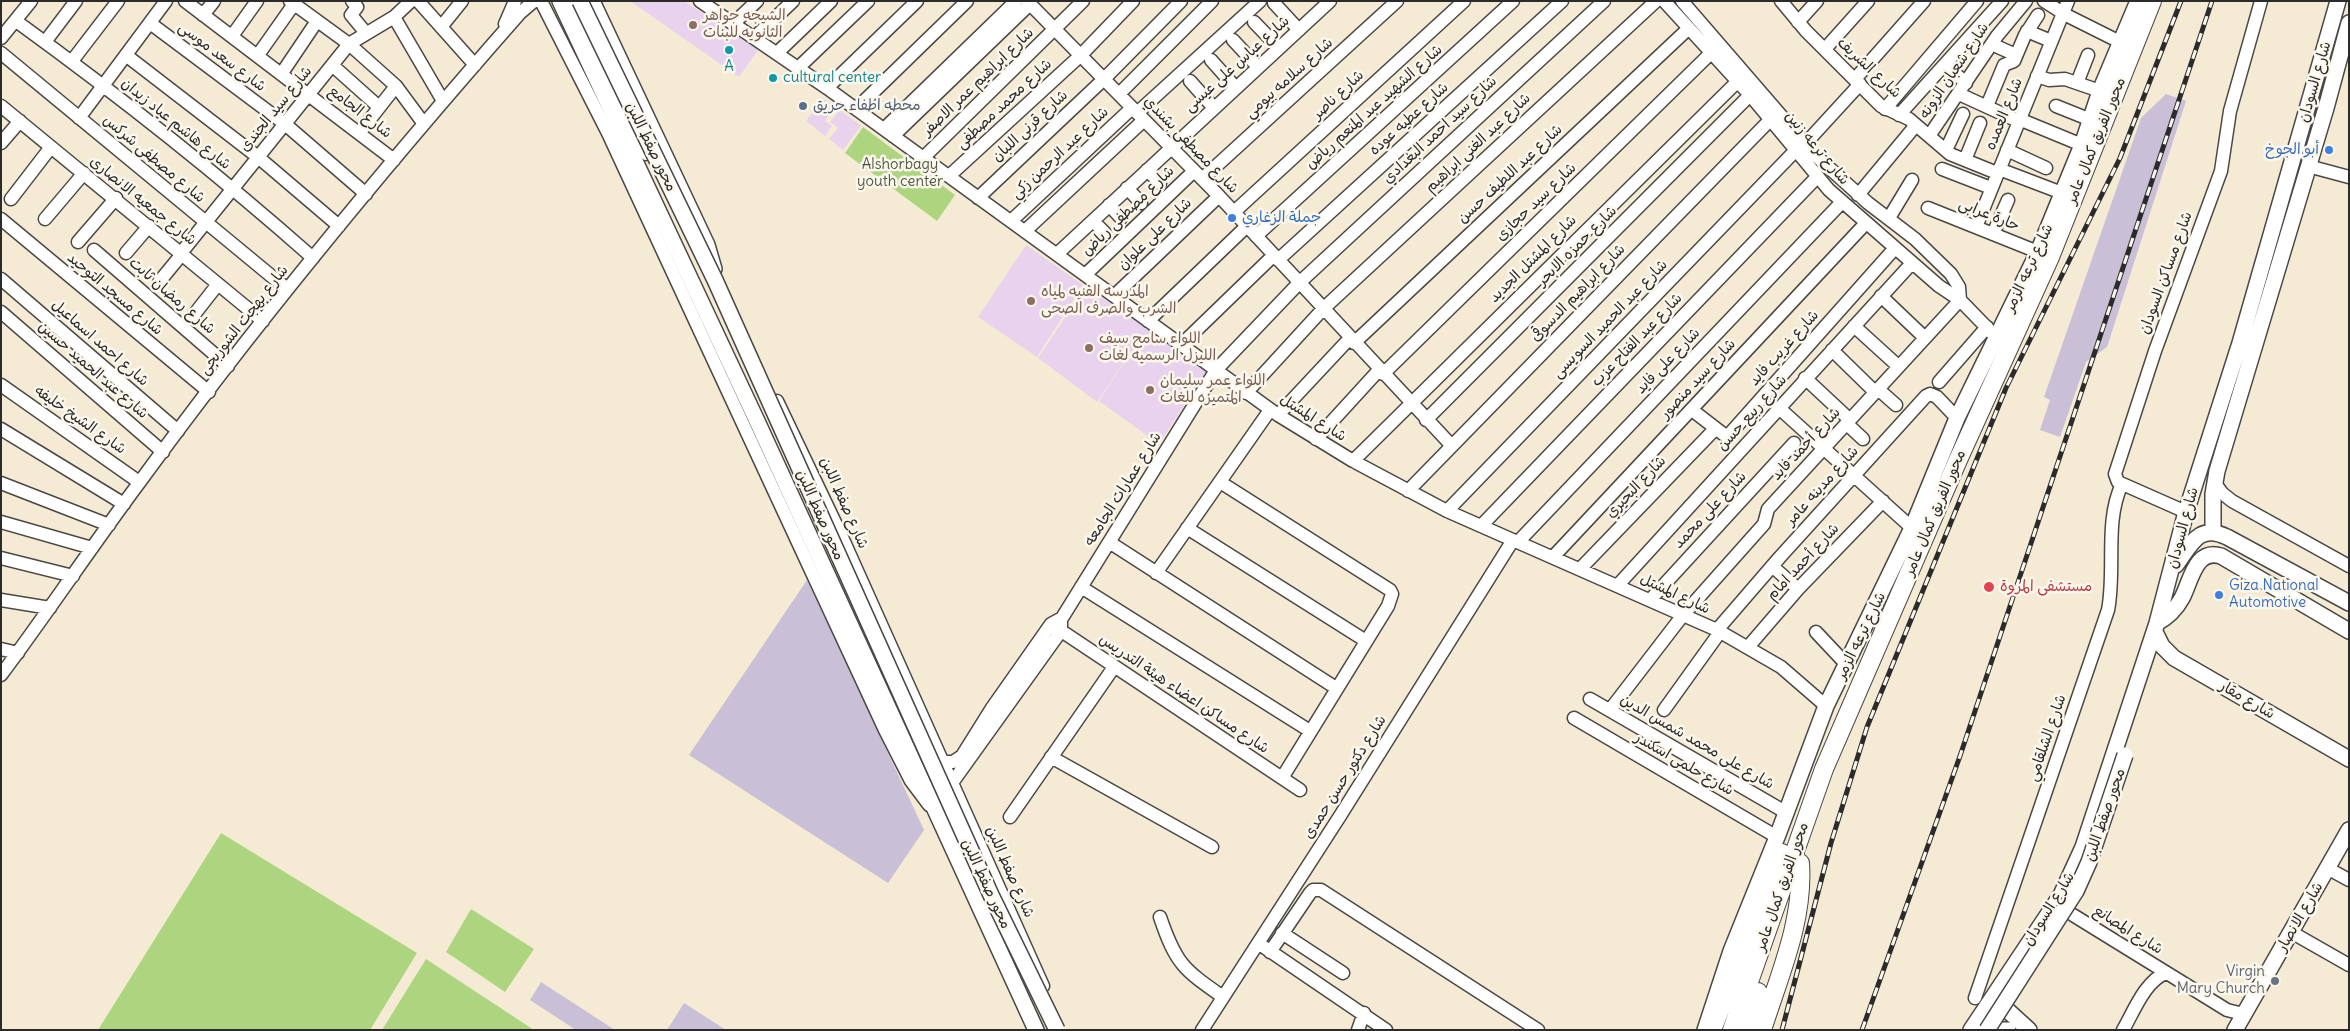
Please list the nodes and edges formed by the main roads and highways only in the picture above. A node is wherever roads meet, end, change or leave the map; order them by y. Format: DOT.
graph roads {
  1 [pos="560,1"];
  2 [pos="580,1"];
  3 [pos="592,1"];
  4 [pos="2138,1"];
  5 [pos="2152,1"];
  6 [pos="2160,1"];
  7 [pos="2338,1"];
  8 [pos="2349,23"];
  9 [pos="715,280"];
  10 [pos="2213,532"];
  11 [pos="2197,564"];
  12 [pos="2171,572"];
  13 [pos="2335,596"];
  14 [pos="2349,603"];
  15 [pos="2156,628"];
  16 [pos="2348,631"];
  17 [pos="2135,694"];
  18 [pos="1840,731"];
  19 [pos="2349,759"];
  20 [pos="2349,830"];
  21 [pos="1779,845"];
  22 [pos="1800,863"];
  23 [pos="1994,993"];
  24 [pos="1979,1026"];
  25 [pos="1036,1030"];
  26 [pos="1057,1030"];
  27 [pos="1705,1030"];
  28 [pos="1712,1030"];
  29 [pos="1732,1030"];
  30 [pos="1745,1030"];
  31 [pos="1762,1030"];
  32 [pos="1997,1030"];
  33 [pos="2008,1030"];
  34 [pos="2029,1030"];
  35 [pos="2235,1030"];
  1 -- 25 [label="main road, محور صفط اللبن"];
  2 -- 9 [label="main road, محور صفط اللبن, bridge"];
  3 -- 9 [label="main road, bridge"];
  4 -- 21 [label="main road, شارع ترعه الزمر"];
  5 -- 18 [label="highway, محور الفريق كمال عامر"];
  6 -- 22 [label="highway, محور الفريق كمال عامر"];
  7 -- 12 [label="main road, شارع السودان"];
  8 -- 10 [label="main road, شارع السودان"];
  9 -- 26 [label="main road, محور صفط اللبن, bridge"];
  10 -- 12 [label="main road"];
  10 -- 13 [label="main road"];
  11 -- 12 [label="main road"];
  11 -- 15 [label="main road"];
  11 -- 16 [label="main road"];
  12 -- 15 [label="main road, شارع السودان"];
  13 -- 14 [label="main road"];
  13 -- 16 [label="main road"];
  15 -- 17 [label="main road, شارع السودان"];
  15 -- 19 [label="main road, شارع مقار"];
  17 -- 23 [label="main road, شارع السودان"];
  17 -- 24 [label="main road, محور صفط اللبن, bridge"];
  18 -- 21 [label="highway"];
  18 -- 29 [label="highway, محور الفريق كمال عامر"];
  20 -- 35 [label="main road, شارع الانصار"];
  21 -- 27 [label="main road, شارع ترعه الزمر"];
  21 -- 28 [label="highway"];
  22 -- 30 [label="highway, محور الفريق كمال عامر"];
  22 -- 31 [label="highway"];
  23 -- 24 [label="main road, شارع السودان"];
  23 -- 34 [label="main road"];
  24 -- 32 [label="main road"];
  32 -- 33 [label="main road"];
}
